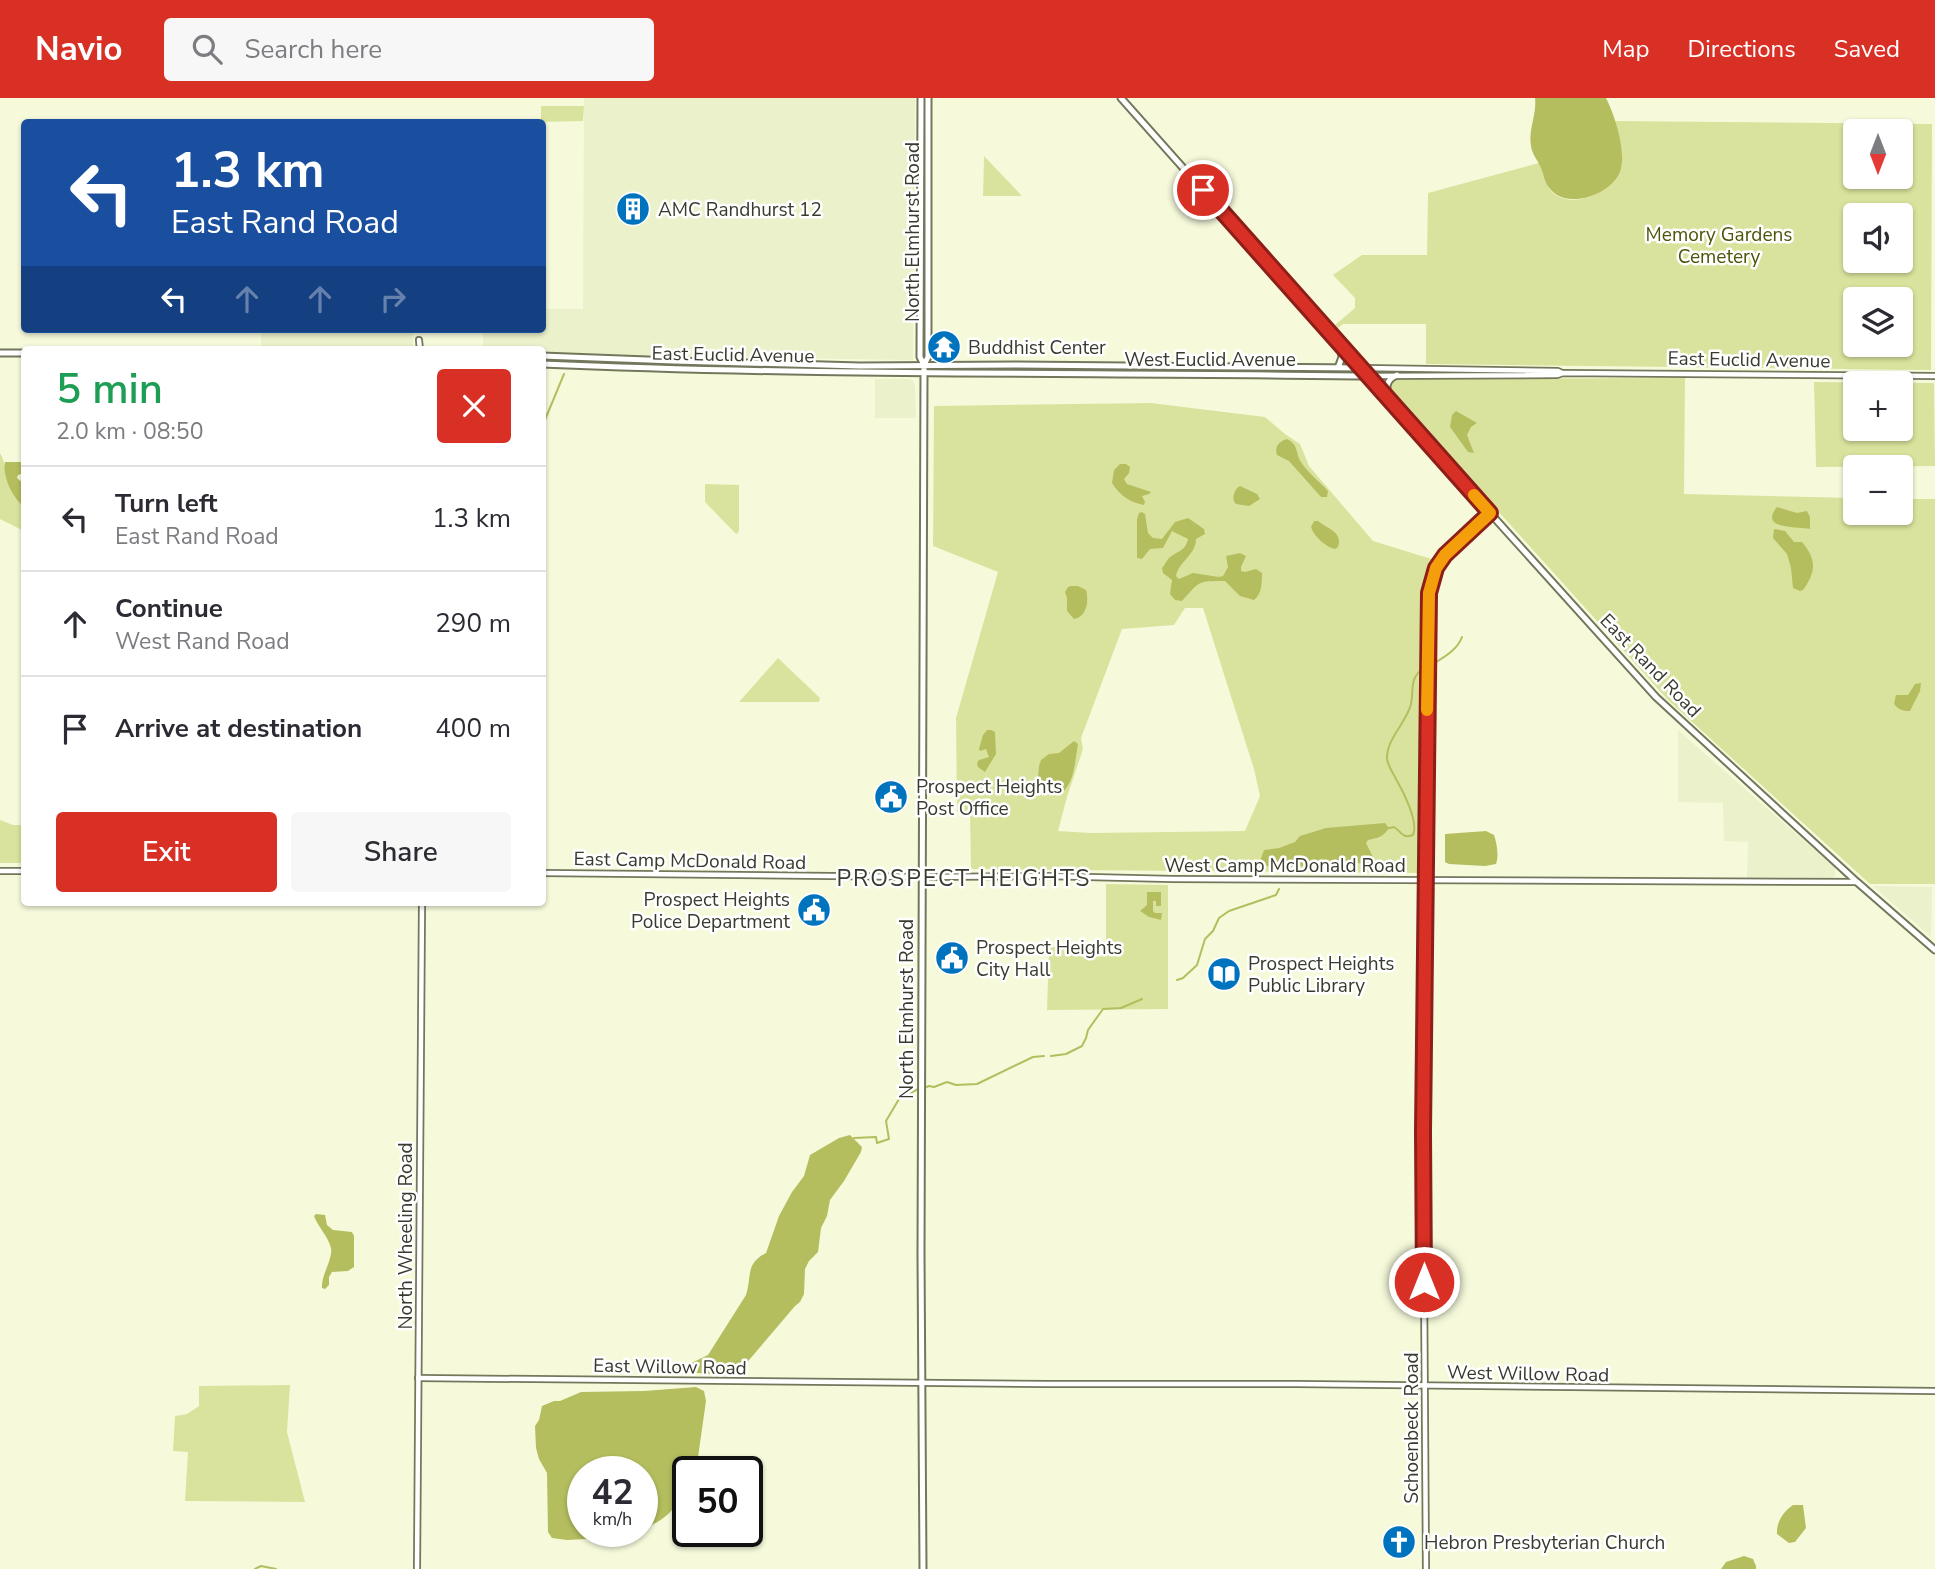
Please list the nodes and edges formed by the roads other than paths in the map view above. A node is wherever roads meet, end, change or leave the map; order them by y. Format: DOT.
graph roads {
  1 [pos="921,98"];
  2 [pos="928,98"];
  3 [pos="1121,98"];
  4 [pos="419,340"];
  5 [pos="1340,343"];
  6 [pos="420,346"];
  7 [pos="0,353"];
  8 [pos="21,353"];
  9 [pos="546,356"];
  10 [pos="546,364"];
  11 [pos="1338,368"];
  12 [pos="1363,368"];
  13 [pos="924,369"];
  14 [pos="1563,373"];
  15 [pos="1397,375"];
  16 [pos="1369,376"];
  17 [pos="1935,376"];
  18 [pos="1388,397"];
  19 [pos="1490,513"];
  20 [pos="0,871"];
  21 [pos="21,872"];
  22 [pos="546,873"];
  23 [pos="922,877"];
  24 [pos="1426,880"];
  25 [pos="1857,882"];
  26 [pos="422,906"];
  27 [pos="1935,950"];
  28 [pos="418,1378"];
  29 [pos="921,1382"];
  30 [pos="1425,1386"];
  31 [pos="1935,1391"];
  32 [pos="417,1569"];
  33 [pos="922,1569"];
  34 [pos="1426,1569"];
  1 -- 13 [label="main road, North Elmhurst Road"];
  2 -- 13 [label="main road, North Elmhurst Road"];
  3 -- 5 [label="main road, East Rand Road"];
  4 -- 6 [label="main road"];
  5 -- 11 [label="main road"];
  5 -- 12 [label="main road, East Rand Road"];
  7 -- 8 [label="main road"];
  9 -- 13 [label="main road, East Euclid Avenue"];
  10 -- 13 [label="main road, East Euclid Avenue"];
  11 -- 12 [label="main road, West Euclid Avenue"];
  11 -- 13 [label="main road, West Euclid Avenue"];
  12 -- 14 [label="main road, East Euclid Avenue"];
  12 -- 16 [label="main road, East Rand Road"];
  13 -- 16 [label="main road, West Euclid Avenue"];
  13 -- 23 [label="main road, North Elmhurst Road"];
  14 -- 15 [label="main road, East Euclid Avenue"];
  14 -- 17 [label="main road, East Euclid Avenue"];
  15 -- 16 [label="main road, East Euclid Avenue"];
  15 -- 18 [label="main road"];
  16 -- 18 [label="main road, East Rand Road"];
  18 -- 19 [label="main road, East Rand Road"];
  19 -- 24 [label="main road, Schoenbeck Road"];
  19 -- 25 [label="main road, East Rand Road"];
  20 -- 21 [label="main road"];
  22 -- 23 [label="main road, East Camp McDonald Road"];
  23 -- 24 [label="main road, West Camp McDonald Road"];
  23 -- 29 [label="main road, North Elmhurst Road"];
  24 -- 25 [label="main road, West Camp McDonald Road"];
  24 -- 30 [label="main road, Schoenbeck Road"];
  25 -- 27 [label="main road, East Rand Road"];
  26 -- 28 [label="main road, North Wheeling Road"];
  28 -- 29 [label="main road, East Willow Road"];
  28 -- 32 [label="main road, North Wheeling Road"];
  29 -- 30 [label="main road, West Willow Road"];
  29 -- 33 [label="main road, North Elmhurst Road"];
  30 -- 31 [label="main road, West Willow Road"];
  30 -- 34 [label="main road, Schoenbeck Road"];
}
